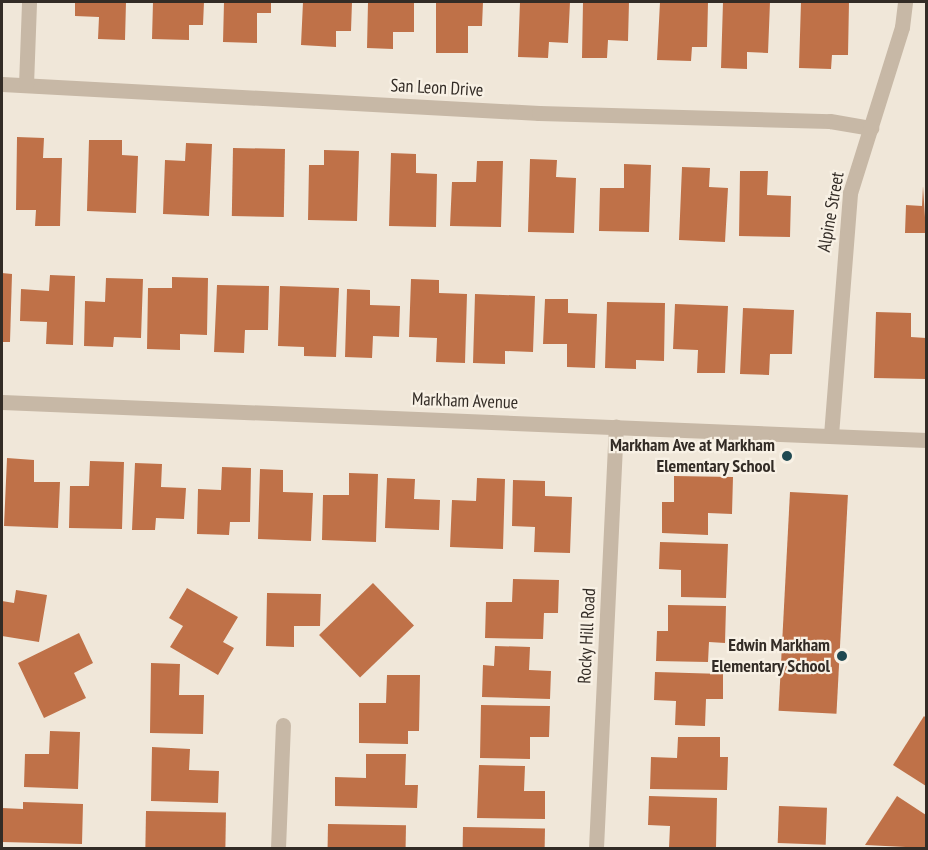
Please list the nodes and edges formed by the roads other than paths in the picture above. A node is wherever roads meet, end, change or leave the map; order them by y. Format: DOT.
graph roads {
  1 [pos="29,2"];
  2 [pos="905,2"];
  3 [pos="2,84"];
  4 [pos="26,85"];
  5 [pos="871,128"];
  6 [pos="2,402"];
  7 [pos="616,426"];
  8 [pos="831,435"];
  9 [pos="927,440"];
  10 [pos="283,725"];
  11 [pos="278,849"];
  12 [pos="596,849"];
  1 -- 4 [label="street"];
  2 -- 5 [label="street, Alpine Street"];
  3 -- 4 [label="street, San Leon Drive"];
  4 -- 5 [label="street, San Leon Drive"];
  5 -- 8 [label="street, Alpine Street"];
  6 -- 7 [label="street, Markham Avenue"];
  7 -- 8 [label="street, Markham Avenue"];
  7 -- 12 [label="street, Rocky Hill Road"];
  8 -- 9 [label="street, Markham Avenue"];
  10 -- 11 [label="street"];
}
